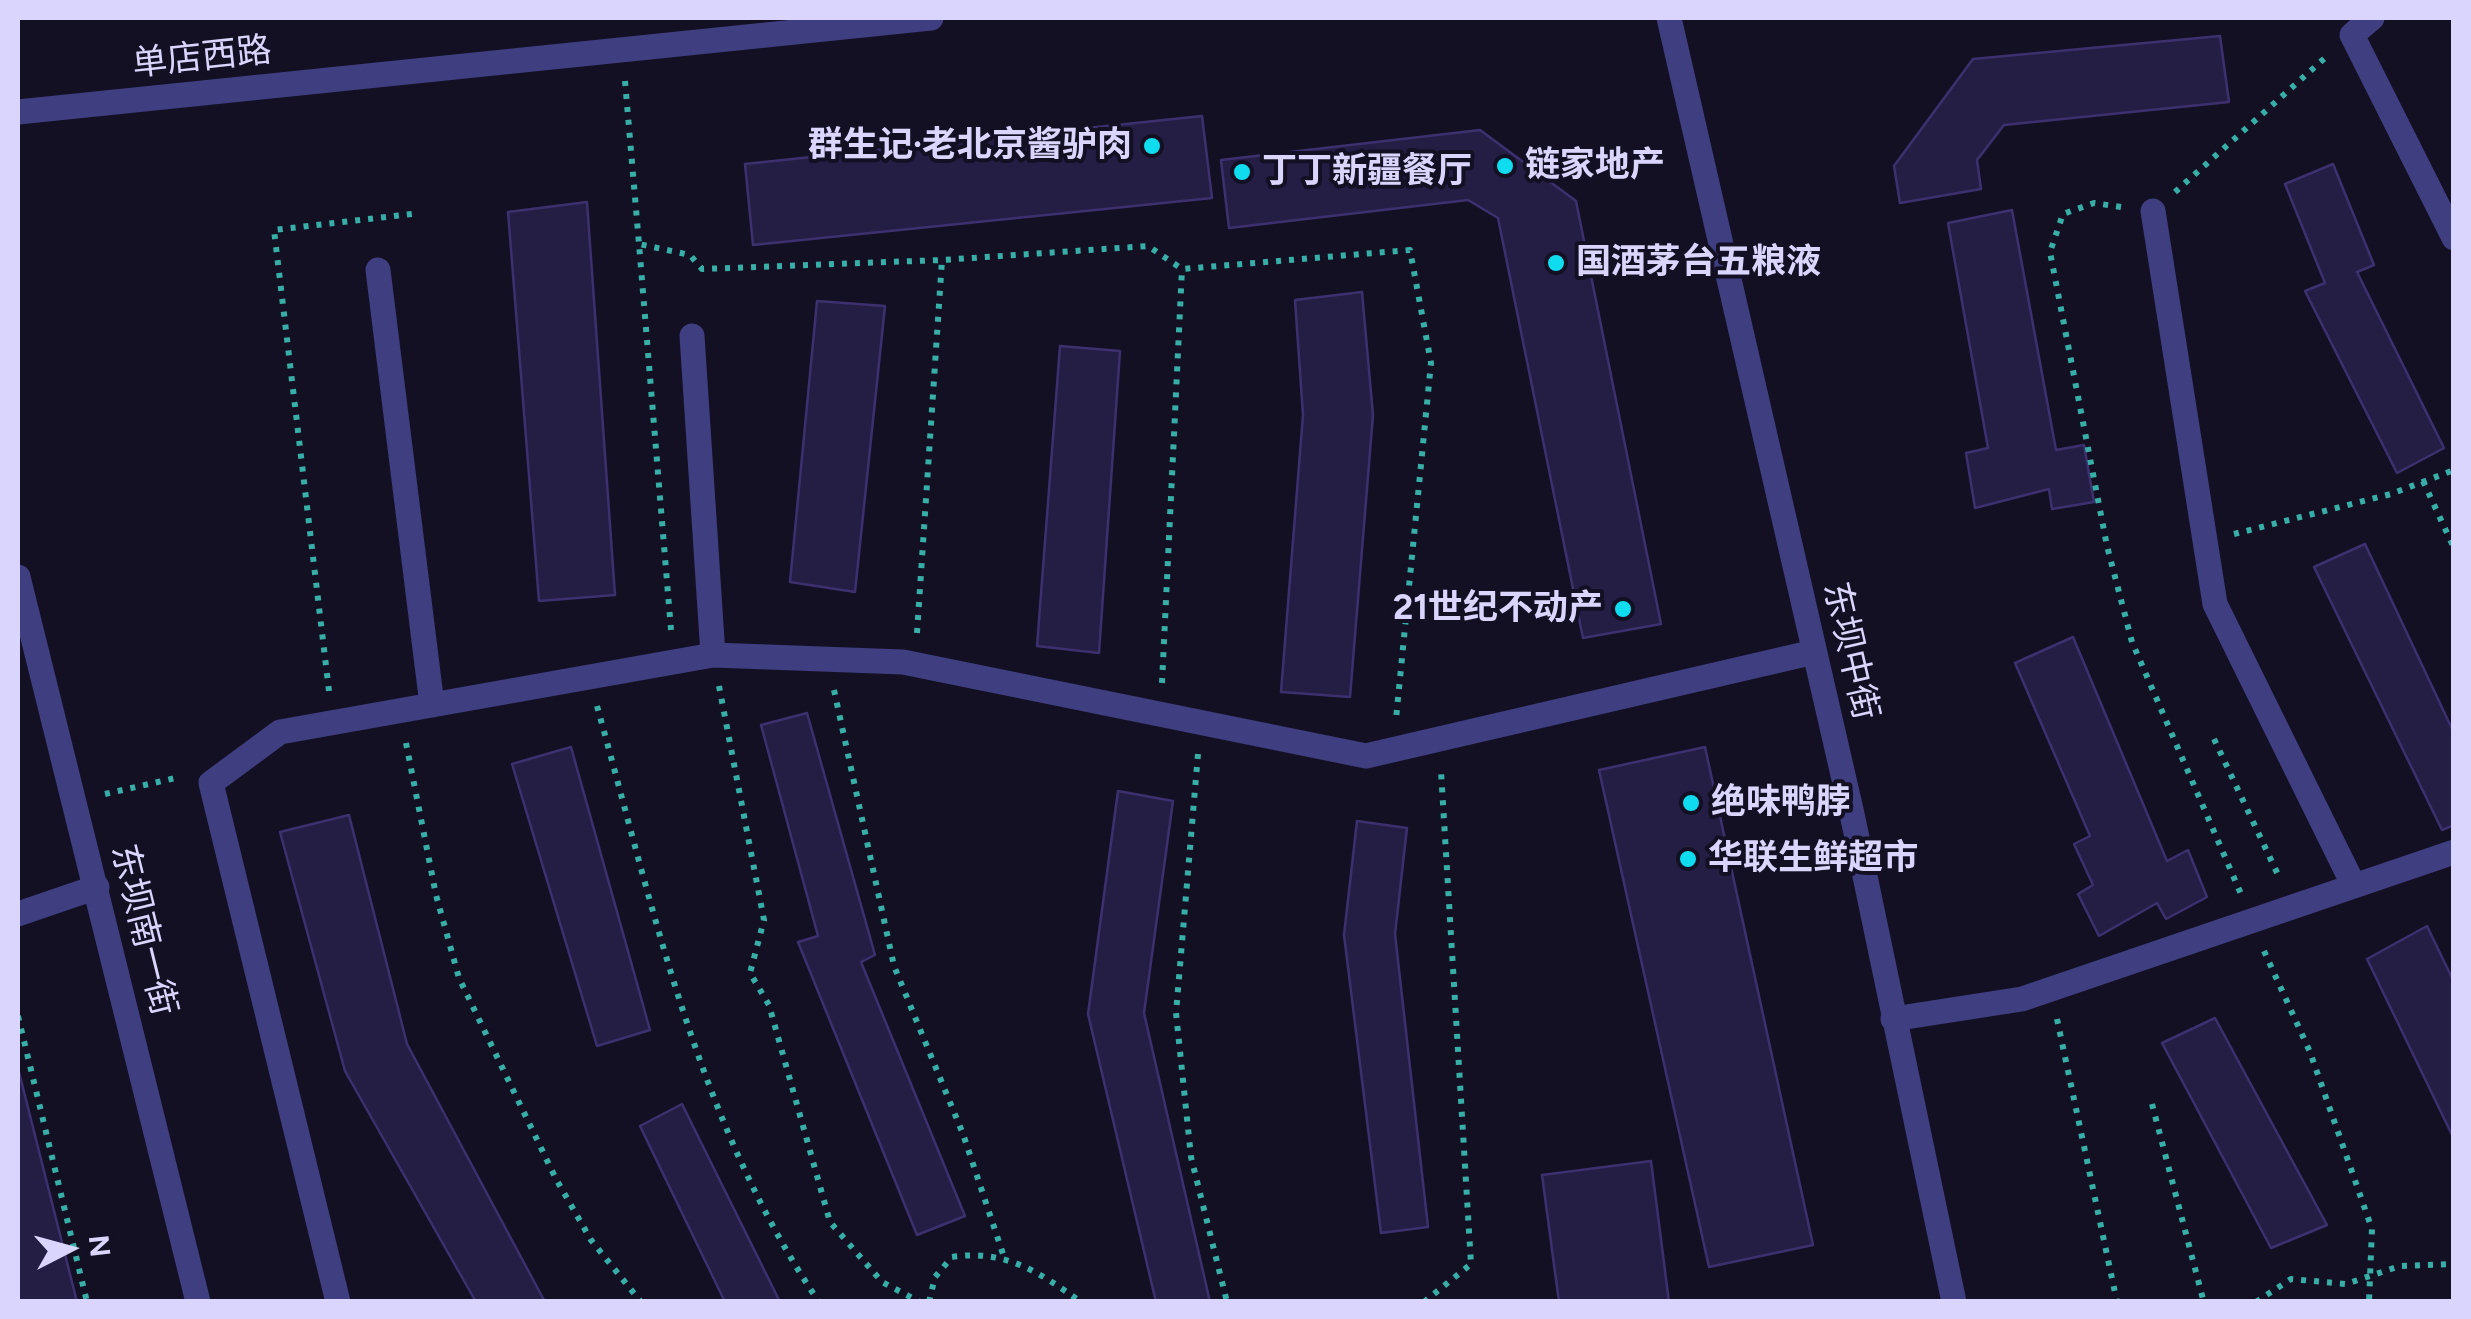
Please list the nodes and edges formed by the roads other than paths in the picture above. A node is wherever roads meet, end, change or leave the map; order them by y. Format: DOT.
graph roads {
  1 [pos="931,18"];
  2 [pos="1668,18"];
  3 [pos="2372,18"];
  4 [pos="18,112"];
  5 [pos="2153,211"];
  6 [pos="2454,238"];
  7 [pos="378,270"];
  8 [pos="692,336"];
  9 [pos="18,577"];
  10 [pos="1814,652"];
  11 [pos="713,655"];
  12 [pos="432,705"];
  13 [pos="2454,852"];
  14 [pos="2354,886"];
  15 [pos="97,887"];
  16 [pos="18,914"];
  17 [pos="1893,1018"];
  18 [pos="198,1302"];
  19 [pos="338,1302"];
  20 [pos="1954,1302"];
  1 -- 4 [label="street, 单店西路"];
  2 -- 10 [label="street, 东坝中街"];
  3 -- 6 [label="street"];
  5 -- 14 [label="street"];
  7 -- 12 [label="street"];
  8 -- 11 [label="street"];
  9 -- 15 [label="street, 东坝南一街"];
  10 -- 11 [label="street"];
  10 -- 17 [label="street, 东坝中街"];
  11 -- 12 [label="street"];
  12 -- 19 [label="street"];
  13 -- 14 [label="street"];
  14 -- 17 [label="street"];
  15 -- 16 [label="street"];
  15 -- 18 [label="street, 东坝南一街"];
  17 -- 20 [label="street, 东坝中街"];
}
